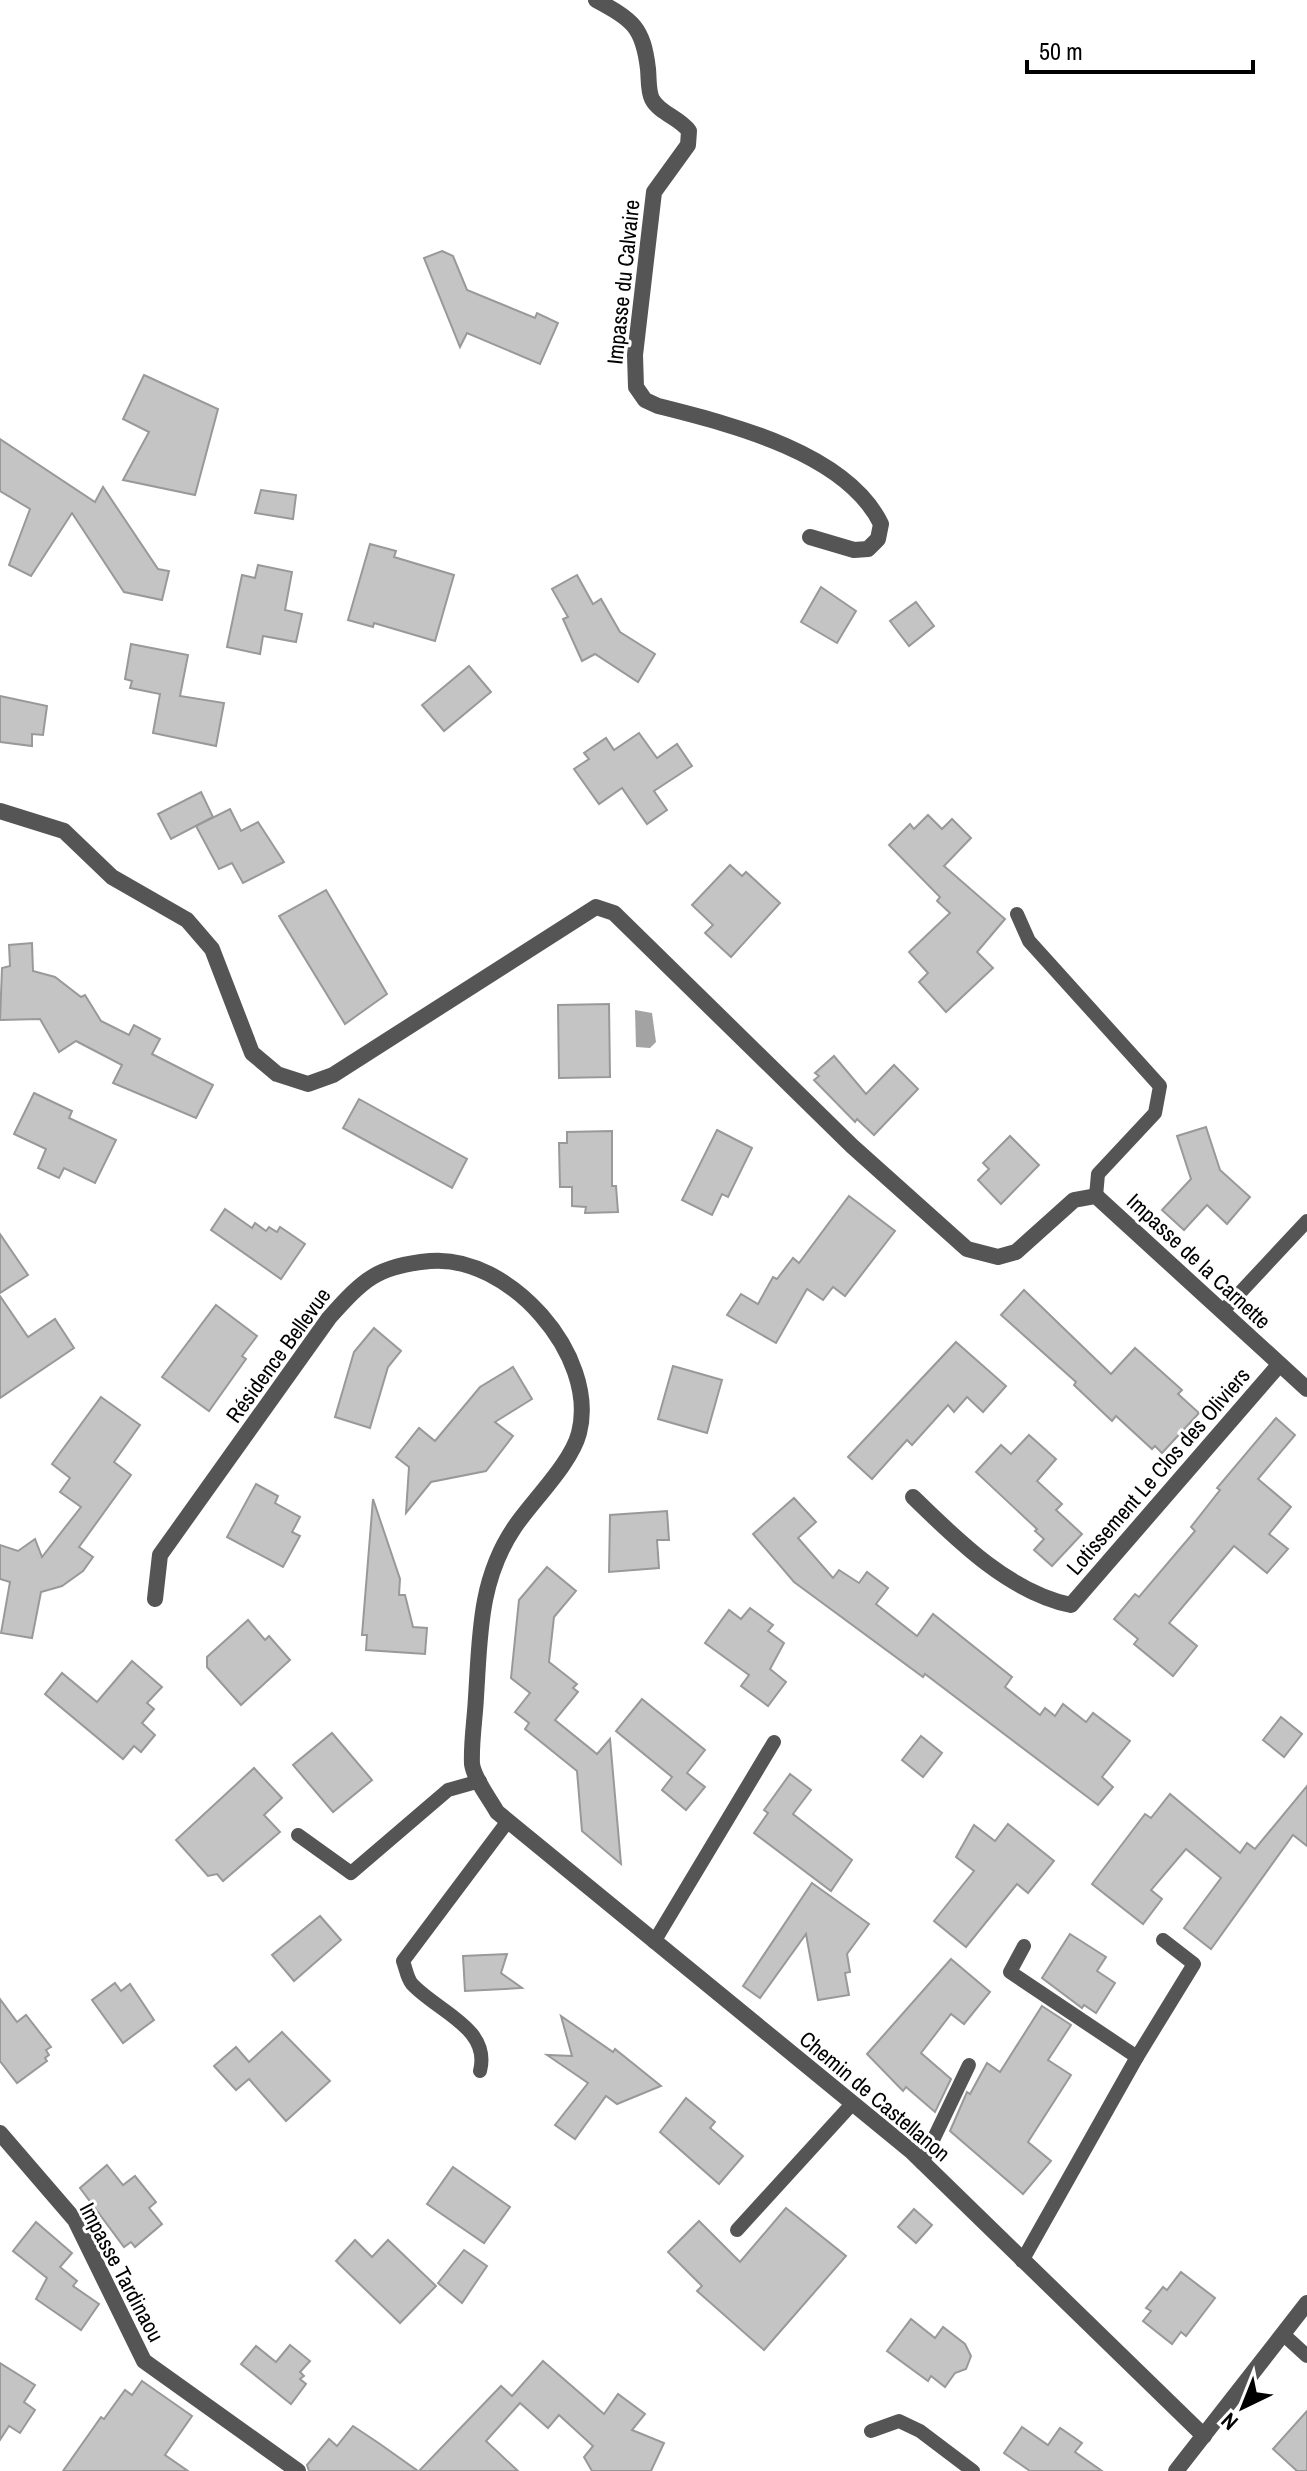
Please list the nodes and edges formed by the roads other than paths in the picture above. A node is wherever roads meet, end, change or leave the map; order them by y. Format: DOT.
graph roads {
  1 [pos="596,0"];
  2 [pos="810,537"];
  3 [pos="0,811"];
  4 [pos="1017,914"];
  5 [pos="1096,1196"];
  6 [pos="1307,1221"];
  7 [pos="1222,1312"];
  8 [pos="1279,1365"];
  9 [pos="1307,1389"];
  10 [pos="913,1497"];
  11 [pos="155,1599"];
  12 [pos="774,1742"];
  13 [pos="480,1781"];
  14 [pos="502,1817"];
  15 [pos="298,1835"];
  16 [pos="1163,1940"];
  17 [pos="654,1942"];
  18 [pos="1024,1946"];
  19 [pos="1137,2057"];
  20 [pos="969,2065"];
  21 [pos="480,2071"];
  22 [pos="852,2104"];
  23 [pos="0,2133"];
  24 [pos="922,2163"];
  25 [pos="737,2230"];
  26 [pos="1022,2261"];
  27 [pos="1307,2303"];
  28 [pos="1284,2335"];
  29 [pos="1307,2356"];
  30 [pos="871,2431"];
  31 [pos="1204,2436"];
  32 [pos="298,2471"];
  33 [pos="973,2471"];
  34 [pos="1176,2471"];
  1 -- 2 [label="street, Impasse du Calvaire"];
  3 -- 5 [label="street"];
  4 -- 5 [label="lane"];
  5 -- 7 [label="street, Impasse de la Carnette"];
  6 -- 7 [label="lane"];
  7 -- 8 [label="street, Impasse de la Carnette"];
  8 -- 9 [label="street, Impasse de la Carnette"];
  8 -- 10 [label="street, Lotissement Le Clos des Oliviers"];
  11 -- 13 [label="street, Résidence Bellevue"];
  12 -- 17 [label="lane"];
  13 -- 14 [label="street, Résidence Bellevue"];
  13 -- 15 [label="lane"];
  14 -- 17 [label="street, Chemin de Castellanon"];
  14 -- 21 [label="lane"];
  16 -- 19 [label="lane"];
  17 -- 22 [label="street, Chemin de Castellanon"];
  18 -- 19 [label="lane"];
  19 -- 26 [label="lane"];
  20 -- 24 [label="lane"];
  22 -- 24 [label="street, Chemin de Castellanon"];
  22 -- 25 [label="lane"];
  23 -- 32 [label="street, Impasse Tardinaou"];
  24 -- 26 [label="street, Chemin de Castellanon"];
  26 -- 31 [label="street, Chemin de Castellanon"];
  27 -- 28 [label="street"];
  28 -- 29 [label="lane"];
  28 -- 31 [label="street"];
  30 -- 33 [label="lane"];
  31 -- 34 [label="street"];
}
